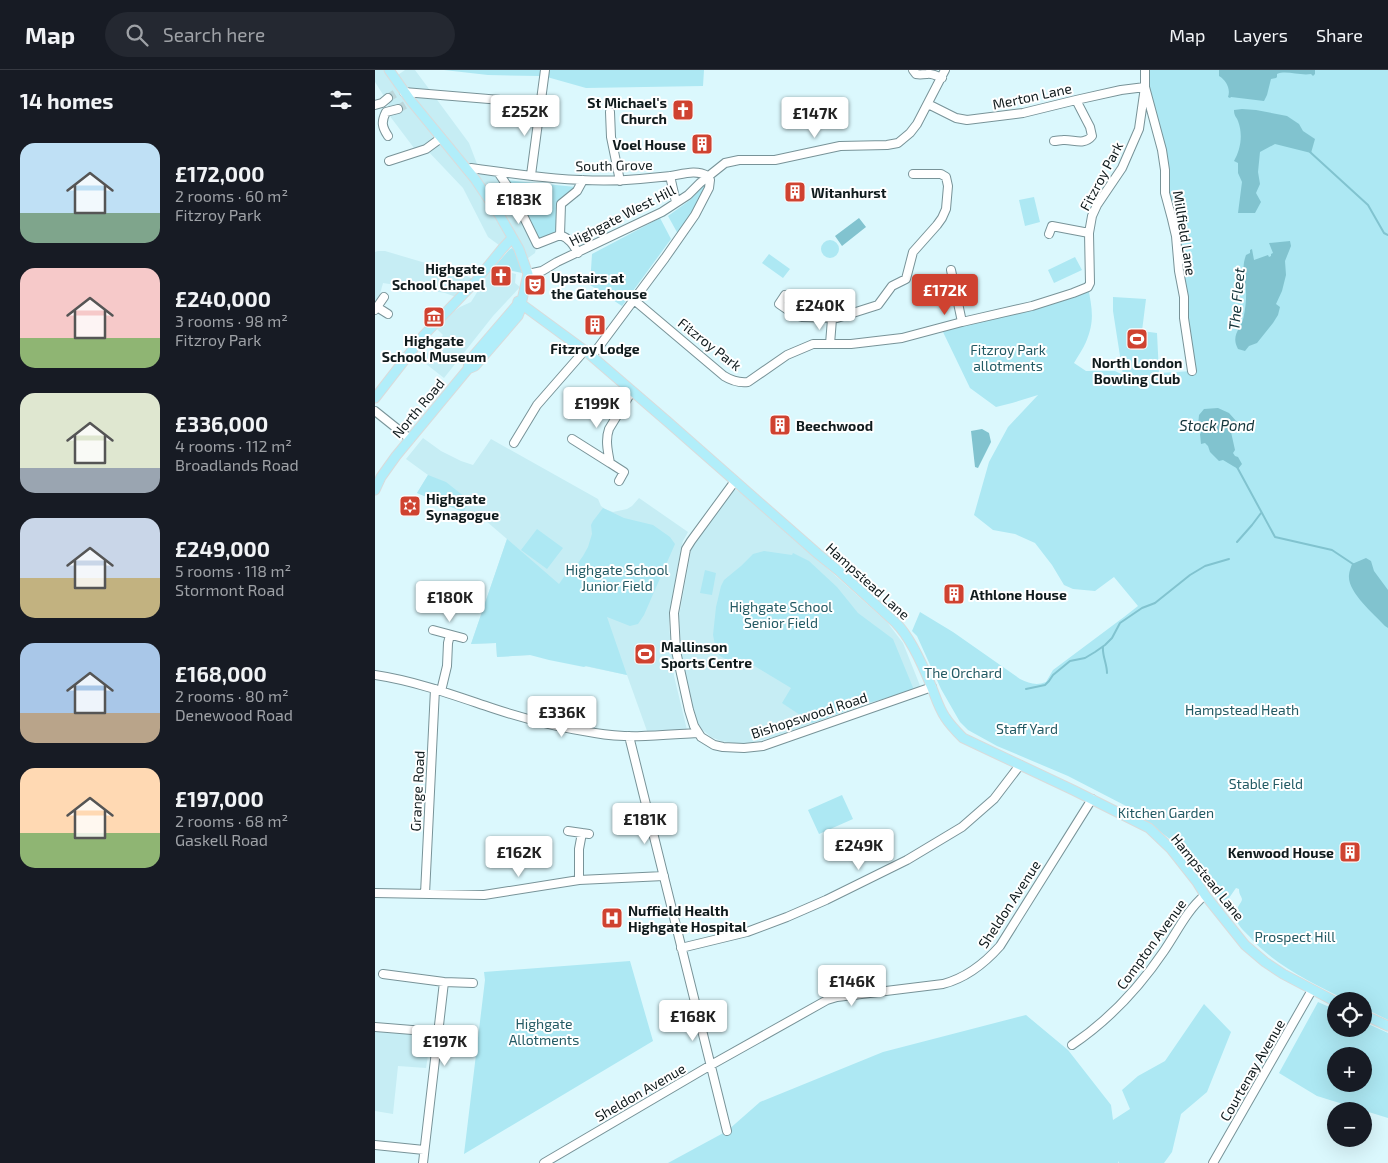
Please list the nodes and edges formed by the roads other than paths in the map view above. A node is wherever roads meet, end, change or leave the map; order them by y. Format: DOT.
graph roads {
  1 [pos="389,70"];
  2 [pos="545,70"];
  3 [pos="913,70"];
  4 [pos="1145,70"];
  5 [pos="927,72"];
  6 [pos="943,74"];
  7 [pos="1145,87"];
  8 [pos="401,91"];
  9 [pos="389,98"];
  10 [pos="1076,100"];
  11 [pos="541,102"];
  12 [pos="928,104"];
  13 [pos="375,105"];
  14 [pos="405,105"];
  15 [pos="611,112"];
  16 [pos="388,136"];
  17 [pos="441,138"];
  18 [pos="1055,141"];
  19 [pos="389,161"];
  20 [pos="468,170"];
  21 [pos="494,172"];
  22 [pos="913,174"];
  23 [pos="531,176"];
  24 [pos="670,176"];
  25 [pos="708,176"];
  26 [pos="475,179"];
  27 [pos="583,180"];
  28 [pos="620,181"];
  29 [pos="676,202"];
  30 [pos="1089,233"];
  31 [pos="1049,234"];
  32 [pos="560,235"];
  33 [pos="512,238"];
  34 [pos="578,252"];
  35 [pos="951,270"];
  36 [pos="528,274"];
  37 [pos="785,295"];
  38 [pos="384,297"];
  39 [pos="634,300"];
  40 [pos="521,305"];
  41 [pos="376,309"];
  42 [pos="388,314"];
  43 [pos="832,319"];
  44 [pos="962,322"];
  45 [pos="830,344"];
  46 [pos="588,353"];
  47 [pos="1192,371"];
  48 [pos="377,391"];
  49 [pos="632,391"];
  50 [pos="375,411"];
  51 [pos="410,439"];
  52 [pos="572,439"];
  53 [pos="514,443"];
  54 [pos="610,464"];
  55 [pos="619,481"];
  56 [pos="735,481"];
  57 [pos="375,490"];
  58 [pos="433,630"];
  59 [pos="450,635"];
  60 [pos="463,638"];
  61 [pos="375,675"];
  62 [pos="932,687"];
  63 [pos="438,690"];
  64 [pos="697,733"];
  65 [pos="629,736"];
  66 [pos="1020,765"];
  67 [pos="1092,799"];
  68 [pos="568,831"];
  69 [pos="664,876"];
  70 [pos="579,880"];
  71 [pos="375,893"];
  72 [pos="425,894"];
  73 [pos="1205,895"];
  74 [pos="681,948"];
  75 [pos="383,974"];
  76 [pos="444,982"];
  77 [pos="473,983"];
  78 [pos="1313,990"];
  79 [pos="1327,997"];
  80 [pos="1372,1019"];
  81 [pos="1388,1026"];
  82 [pos="375,1027"];
  83 [pos="437,1032"];
  84 [pos="1072,1045"];
  85 [pos="711,1065"];
  86 [pos="727,1130"];
  87 [pos="375,1145"];
  88 [pos="424,1150"];
  89 [pos="423,1163"];
  90 [pos="544,1163"];
  91 [pos="1213,1163"];
  1 -- 8 [label="main road"];
  2 -- 11 [label="street"];
  3 -- 5 [label="street"];
  4 -- 7 [label="street, Millfield Lane"];
  5 -- 6 [label="street"];
  6 -- 12 [label="street, Highgate West Hill"];
  7 -- 10 [label="street, Merton Lane"];
  7 -- 30 [label="street, Fitzroy Park"];
  7 -- 47 [label="street, Millfield Lane"];
  8 -- 11 [label="street"];
  8 -- 14 [label="main road"];
  9 -- 13 [label="street"];
  10 -- 12 [label="street, Merton Lane"];
  10 -- 18 [label="street"];
  11 -- 23 [label="street"];
  12 -- 25 [label="street, Highgate West Hill"];
  14 -- 16 [label="street"];
  14 -- 17 [label="main road"];
  15 -- 28 [label="street"];
  17 -- 19 [label="street"];
  17 -- 20 [label="main road"];
  20 -- 21 [label="street, South Grove"];
  20 -- 26 [label="main road"];
  21 -- 23 [label="street, South Grove"];
  21 -- 26 [label="street"];
  21 -- 32 [label="street"];
  22 -- 43 [label="street"];
  23 -- 27 [label="street, South Grove"];
  24 -- 25 [label="street, South Grove"];
  24 -- 28 [label="street, South Grove"];
  24 -- 29 [label="street"];
  25 -- 29 [label="street, Highgate West Hill"];
  25 -- 39 [label="street"];
  26 -- 33 [label="main road"];
  27 -- 28 [label="street, South Grove"];
  27 -- 32 [label="street"];
  29 -- 34 [label="street, Highgate West Hill"];
  30 -- 31 [label="street"];
  30 -- 44 [label="street, Fitzroy Park"];
  32 -- 34 [label="street"];
  33 -- 36 [label="main road"];
  33 -- 48 [label="main road"];
  34 -- 36 [label="street, Highgate West Hill"];
  35 -- 44 [label="street"];
  36 -- 40 [label="main road"];
  37 -- 43 [label="street"];
  38 -- 41 [label="street"];
  39 -- 45 [label="street, Fitzroy Park"];
  39 -- 46 [label="street"];
  40 -- 46 [label="main road, Hampstead Lane"];
  40 -- 51 [label="main road, North Road"];
  41 -- 42 [label="street"];
  43 -- 45 [label="street"];
  44 -- 45 [label="street, Fitzroy Park"];
  46 -- 49 [label="main road, Hampstead Lane"];
  46 -- 53 [label="street"];
  49 -- 54 [label="street"];
  49 -- 56 [label="main road, Hampstead Lane"];
  50 -- 51 [label="street"];
  51 -- 57 [label="main road, North Road"];
  52 -- 54 [label="street"];
  54 -- 55 [label="street"];
  56 -- 62 [label="main road, Hampstead Lane"];
  56 -- 64 [label="street"];
  58 -- 59 [label="street"];
  59 -- 60 [label="street"];
  59 -- 63 [label="street, Grange Road"];
  61 -- 63 [label="street"];
  62 -- 64 [label="street, Bishopswood Road"];
  62 -- 66 [label="main road, Hampstead Lane"];
  63 -- 65 [label="street"];
  63 -- 72 [label="street, Grange Road"];
  64 -- 65 [label="street"];
  65 -- 69 [label="street"];
  66 -- 67 [label="main road, Hampstead Lane"];
  66 -- 74 [label="street"];
  67 -- 73 [label="main road, Hampstead Lane"];
  67 -- 85 [label="street, Sheldon Avenue"];
  68 -- 70 [label="street"];
  69 -- 70 [label="street"];
  69 -- 74 [label="street"];
  70 -- 72 [label="street"];
  71 -- 72 [label="street"];
  73 -- 78 [label="main road, Hampstead Lane"];
  73 -- 84 [label="street, Compton Avenue"];
  74 -- 85 [label="street"];
  75 -- 76 [label="street"];
  76 -- 77 [label="street"];
  76 -- 83 [label="street"];
  78 -- 79 [label="main road, Hampstead Lane"];
  78 -- 91 [label="street, Courtenay Avenue"];
  80 -- 81 [label="main road"];
  82 -- 83 [label="street"];
  83 -- 88 [label="street"];
  85 -- 86 [label="street"];
  85 -- 90 [label="street, Sheldon Avenue"];
  87 -- 88 [label="street"];
  88 -- 89 [label="street"];
}
